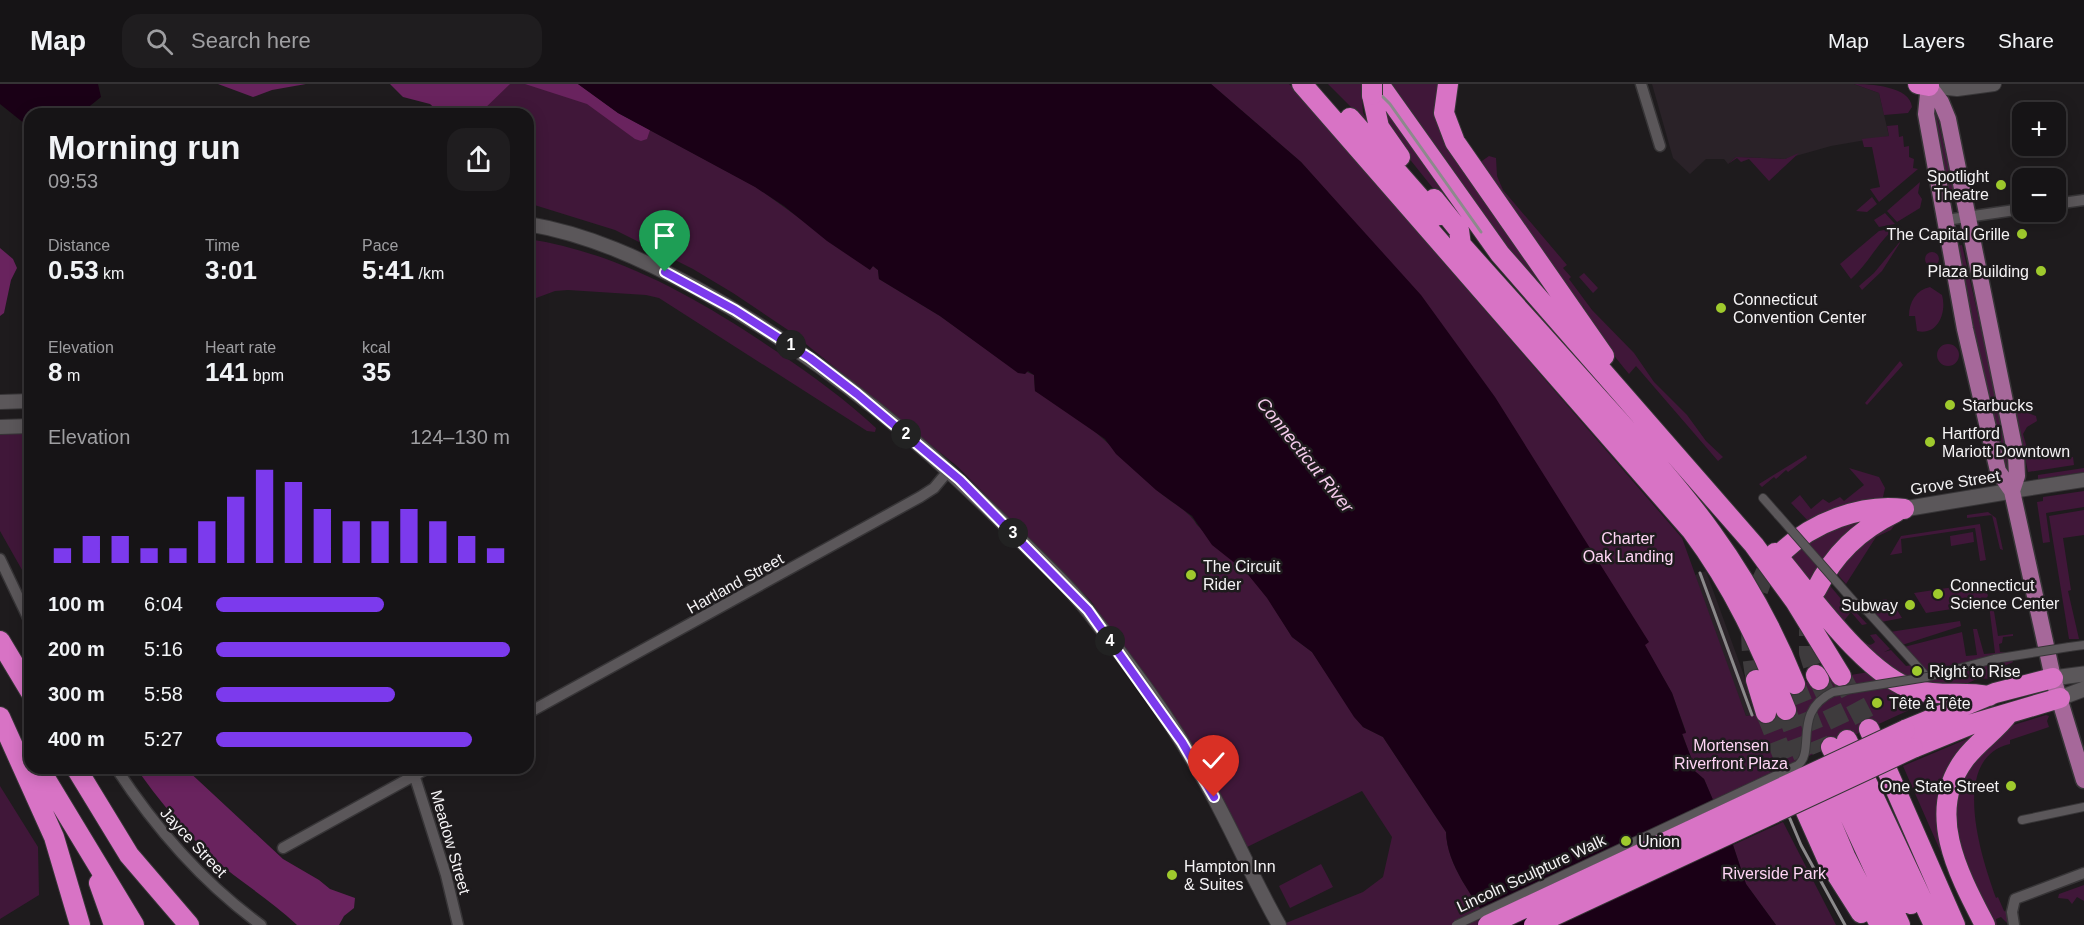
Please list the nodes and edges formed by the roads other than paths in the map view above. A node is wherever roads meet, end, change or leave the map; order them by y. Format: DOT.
graph roads {
  1 [pos="1302,84"];
  2 [pos="1448,84"];
  3 [pos="1641,84"];
  4 [pos="1994,84"];
  5 [pos="1925,85"];
  6 [pos="1375,88"];
  7 [pos="1321,94"];
  8 [pos="1660,146"];
  9 [pos="2084,200"];
  10 [pos="2066,202"];
  11 [pos="2012,210"];
  12 [pos="1968,217"];
  13 [pos="1946,220"];
  14 [pos="534,225"];
  15 [pos="1461,245"];
  16 [pos="24,400"];
  17 [pos="0,402"];
  18 [pos="1633,408"];
  19 [pos="24,426"];
  20 [pos="0,427"];
  21 [pos="949,470"];
  22 [pos="1693,474"];
  23 [pos="2084,480"];
  24 [pos="2012,491"];
  25 [pos="1763,498"];
  26 [pos="1904,509"];
  27 [pos="1782,552"];
  28 [pos="0,559"];
  29 [pos="1816,591"];
  30 [pos="24,609"];
  31 [pos="0,641"];
  32 [pos="2084,645"];
  33 [pos="2084,674"];
  34 [pos="1841,676"];
  35 [pos="1927,677"];
  36 [pos="2053,678"];
  37 [pos="1756,680"];
  38 [pos="1808,680"];
  39 [pos="24,681"];
  40 [pos="2084,688"];
  41 [pos="1989,696"];
  42 [pos="2060,698"];
  43 [pos="0,704"];
  44 [pos="534,710"];
  45 [pos="1786,710"];
  46 [pos="1766,713"];
  47 [pos="2009,713"];
  48 [pos="0,717"];
  49 [pos="1869,729"];
  50 [pos="1909,739"];
  51 [pos="24,743"];
  52 [pos="1833,746"];
  53 [pos="24,770"];
  54 [pos="26,774"];
  55 [pos="43,774"];
  56 [pos="80,774"];
  57 [pos="120,774"];
  58 [pos="409,774"];
  59 [pos="415,774"];
  60 [pos="2084,780"];
  61 [pos="1901,796"];
  62 [pos="2084,807"];
  63 [pos="2022,820"];
  64 [pos="82,839"];
  65 [pos="283,848"];
  66 [pos="2084,873"];
  67 [pos="145,877"];
  68 [pos="80,925"];
  69 [pos="114,925"];
  70 [pos="134,925"];
  71 [pos="175,925"];
  72 [pos="189,925"];
  73 [pos="261,925"];
  74 [pos="458,925"];
  75 [pos="1279,925"];
  76 [pos="1456,925"];
  77 [pos="1488,925"];
  78 [pos="1534,925"];
  79 [pos="1869,925"];
  80 [pos="1880,925"];
  81 [pos="1900,925"];
  82 [pos="1923,925"];
  83 [pos="1934,925"];
  84 [pos="1955,925"];
  85 [pos="1967,925"];
  86 [pos="1985,925"];
  87 [pos="2014,925"];
  1 -- 7 [label="highway"];
  2 -- 18 [label="highway"];
  3 -- 8 [label="street"];
  4 -- 5 [label="street"];
  5 -- 12 [label="main road"];
  5 -- 13 [label="main road"];
  6 -- 15 [label="highway"];
  6 -- 18 [label="highway"];
  7 -- 15 [label="highway"];
  7 -- 45 [label="highway"];
  9 -- 10 [label="street"];
  11 -- 12 [label="street"];
  12 -- 13 [label="street"];
  12 -- 24 [label="main road"];
  13 -- 24 [label="main road"];
  14 -- 21 [label="street"];
  15 -- 38 [label="highway"];
  16 -- 17 [label="street"];
  18 -- 22 [label="highway"];
  19 -- 20 [label="street"];
  21 -- 44 [label="street, Hartland Street"];
  21 -- 75 [label="street"];
  22 -- 34 [label="highway"];
  22 -- 41 [label="highway"];
  23 -- 24 [label="street"];
  24 -- 26 [label="main road, Grove Street"];
  24 -- 36 [label="main road"];
  25 -- 35 [label="street, bridge"];
  26 -- 27 [label="highway"];
  26 -- 29 [label="highway"];
  28 -- 30 [label="street"];
  31 -- 39 [label="highway"];
  32 -- 35 [label="street, Lincoln Sculpture Walk, bridge"];
  33 -- 36 [label="main road"];
  35 -- 76 [label="street, Lincoln Sculpture Walk, bridge"];
  36 -- 41 [label="highway"];
  36 -- 42 [label="main road"];
  37 -- 46 [label="highway"];
  40 -- 42 [label="main road"];
  41 -- 50 [label="highway"];
  42 -- 47 [label="highway"];
  42 -- 60 [label="main road"];
  43 -- 51 [label="highway"];
  47 -- 50 [label="highway"];
  47 -- 86 [label="highway"];
  48 -- 53 [label="highway"];
  49 -- 61 [label="highway"];
  50 -- 77 [label="highway, bridge"];
  50 -- 78 [label="highway, bridge"];
  52 -- 81 [label="highway"];
  52 -- 82 [label="highway"];
  52 -- 83 [label="highway"];
  54 -- 68 [label="highway"];
  55 -- 64 [label="highway"];
  56 -- 67 [label="highway"];
  57 -- 73 [label="street, Jayce Street"];
  58 -- 65 [label="street"];
  59 -- 74 [label="street, Meadow Street"];
  61 -- 84 [label="highway"];
  61 -- 85 [label="highway"];
  62 -- 63 [label="street"];
  64 -- 69 [label="highway"];
  64 -- 70 [label="highway"];
  66 -- 87 [label="street"];
  67 -- 71 [label="highway"];
  67 -- 72 [label="highway"];
  79 -- 80 [label="highway"];
}
